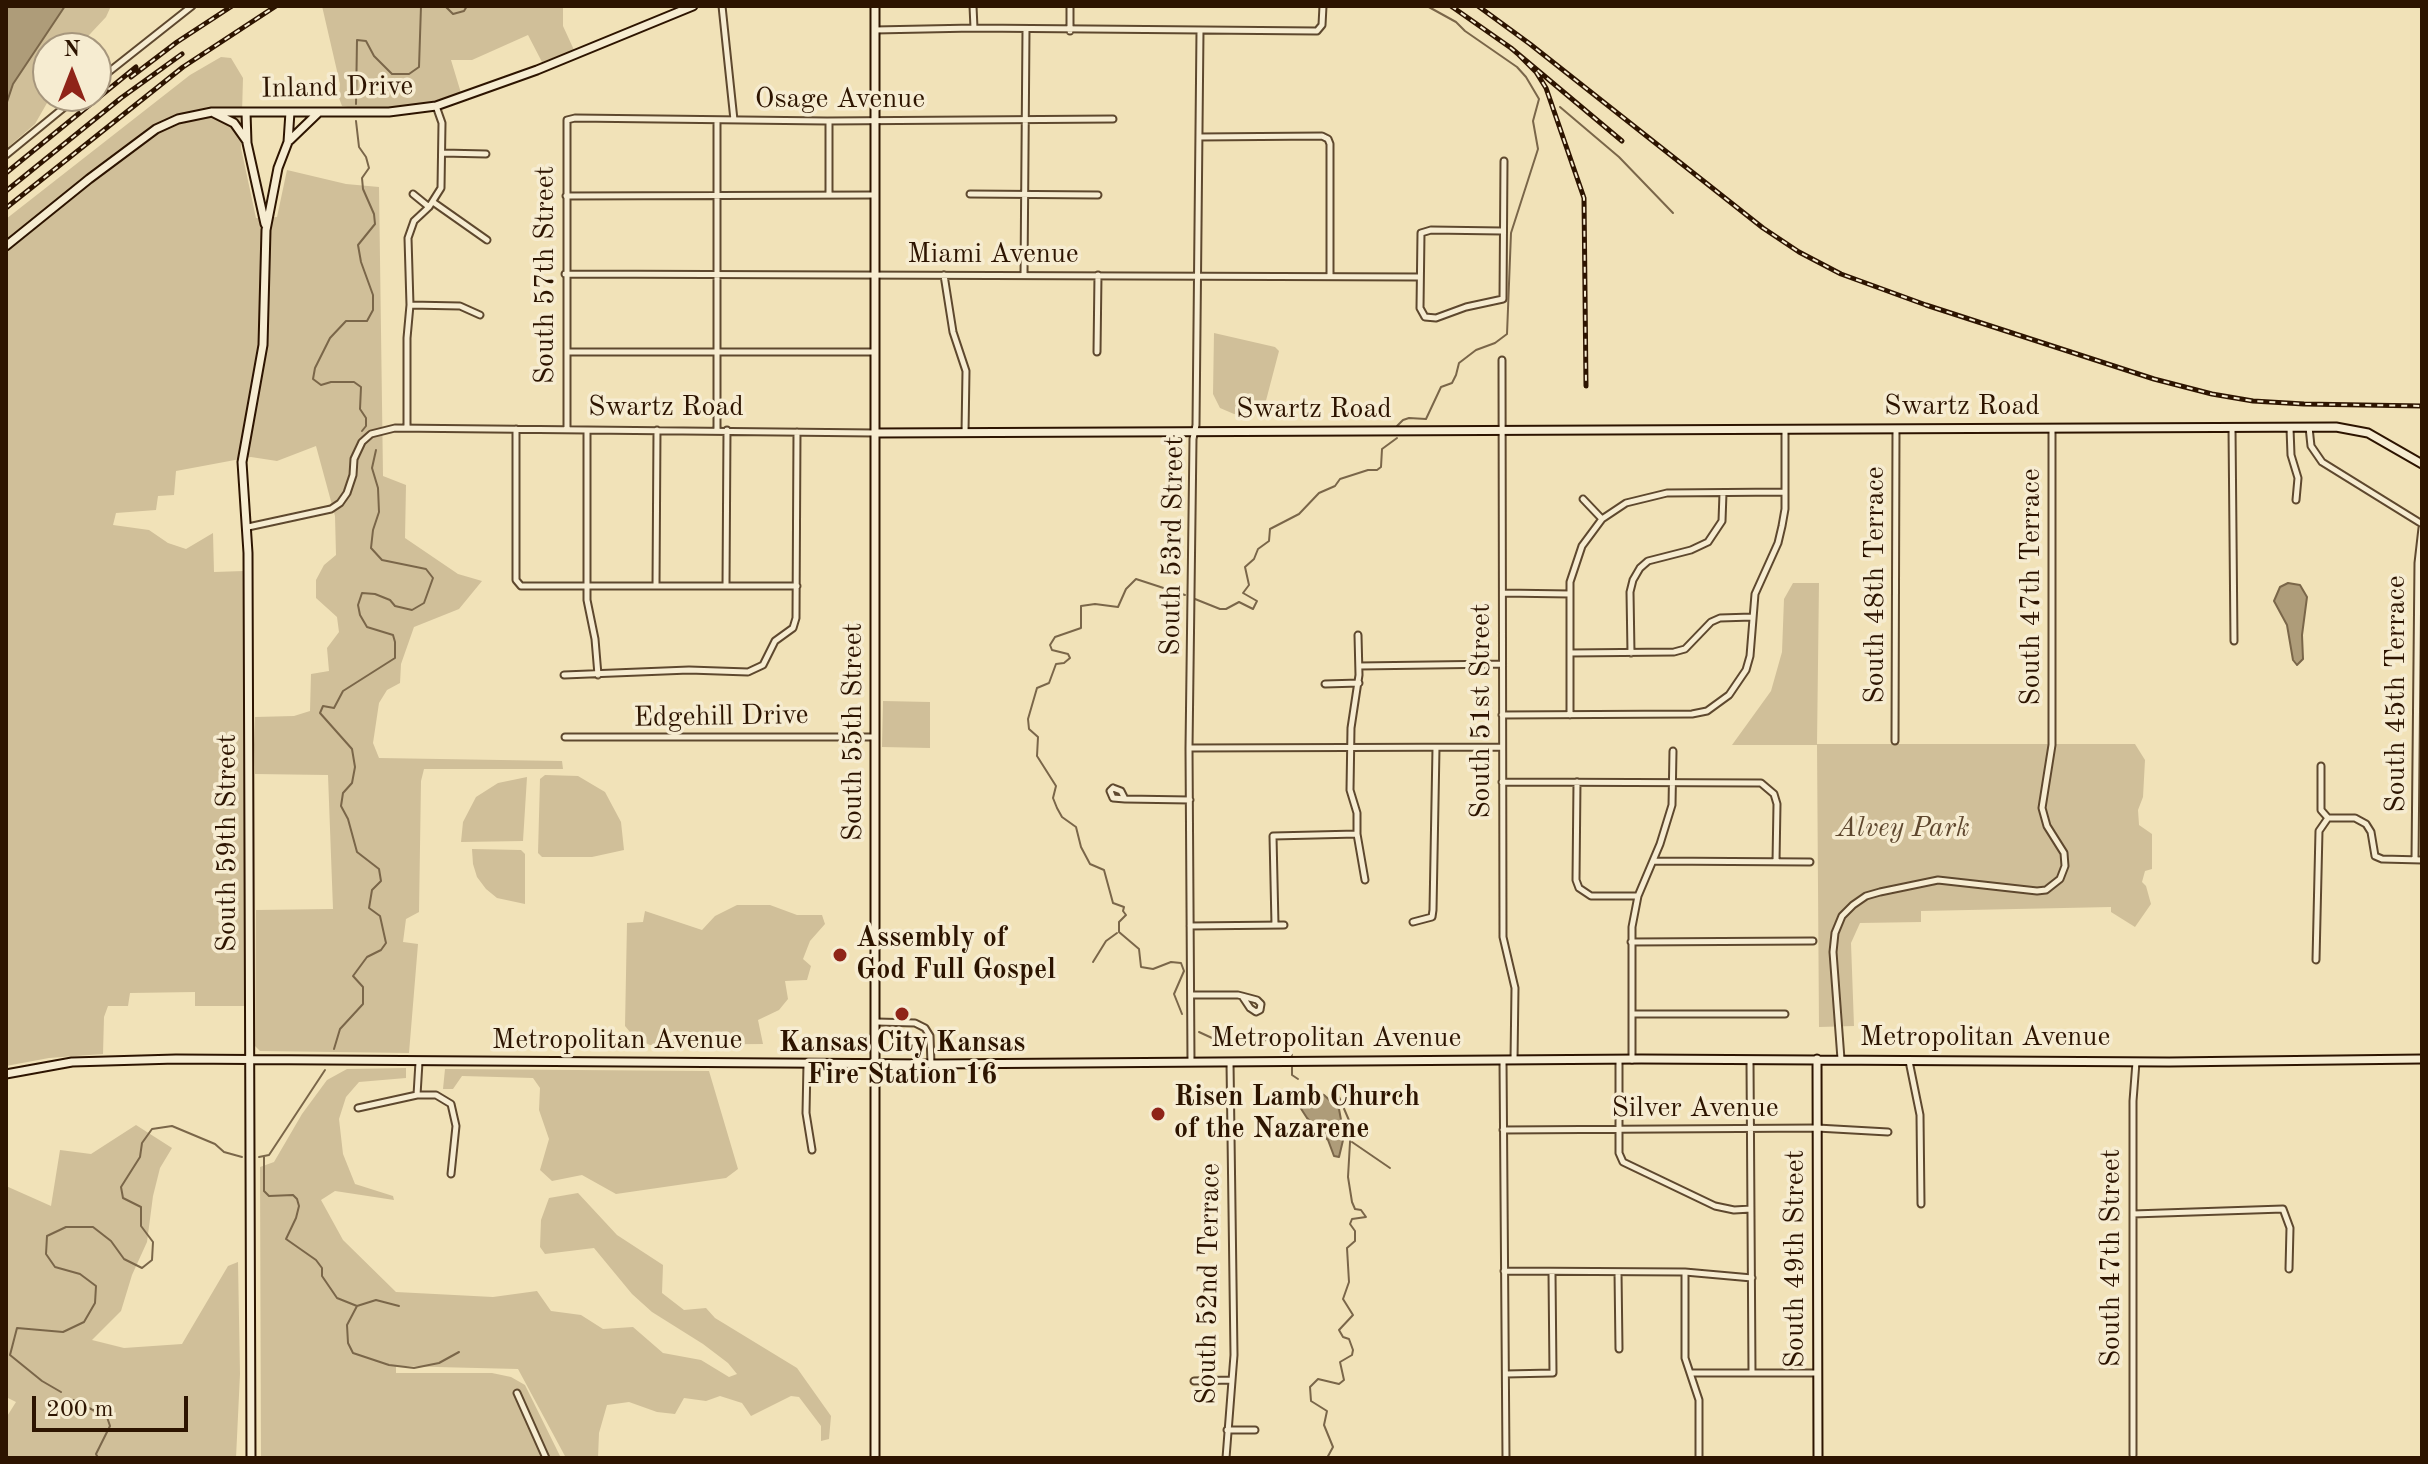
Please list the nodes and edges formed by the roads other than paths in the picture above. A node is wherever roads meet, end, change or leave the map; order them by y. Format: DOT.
graph roads {
  1 [pos="192,6"];
  2 [pos="693,6"];
  3 [pos="722,6"];
  4 [pos="875,6"];
  5 [pos="973,6"];
  6 [pos="1070,6"];
  7 [pos="1323,6"];
  8 [pos="974,28"];
  9 [pos="875,30"];
  10 [pos="1026,30"];
  11 [pos="1070,31"];
  12 [pos="1200,31"];
  13 [pos="112,69"];
  14 [pos="436,106"];
  15 [pos="58,112"];
  16 [pos="212,112"];
  17 [pos="246,112"];
  18 [pos="290,112"];
  19 [pos="320,112"];
  20 [pos="876,119"];
  21 [pos="1113,119"];
  22 [pos="567,120"];
  23 [pos="717,120"];
  24 [pos="734,120"];
  25 [pos="1025,120"];
  26 [pos="829,121"];
  27 [pos="1199,137"];
  28 [pos="288,142"];
  29 [pos="247,143"];
  30 [pos="443,153"];
  31 [pos="486,154"];
  32 [pos="6,155"];
  33 [pos="1504,161"];
  34 [pos="413,194"];
  35 [pos="970,194"];
  36 [pos="1025,194"];
  37 [pos="829,195"];
  38 [pos="874,195"];
  39 [pos="1098,195"];
  40 [pos="566,196"];
  41 [pos="717,196"];
  42 [pos="431,204"];
  43 [pos="266,230"];
  44 [pos="1502,231"];
  45 [pos="487,240"];
  46 [pos="6,246"];
  47 [pos="565,274"];
  48 [pos="874,274"];
  49 [pos="717,275"];
  50 [pos="944,275"];
  51 [pos="1024,275"];
  52 [pos="1098,275"];
  53 [pos="1198,275"];
  54 [pos="1330,276"];
  55 [pos="1420,277"];
  56 [pos="410,305"];
  57 [pos="480,315"];
  58 [pos="567,352"];
  59 [pos="717,352"];
  60 [pos="874,352"];
  61 [pos="1097,352"];
  62 [pos="1502,360"];
  63 [pos="407,427"];
  64 [pos="2290,427"];
  65 [pos="2309,427"];
  66 [pos="2232,428"];
  67 [pos="516,429"];
  68 [pos="1785,429"];
  69 [pos="1896,429"];
  70 [pos="2052,429"];
  71 [pos="567,430"];
  72 [pos="587,430"];
  73 [pos="657,430"];
  74 [pos="717,430"];
  75 [pos="727,430"];
  76 [pos="797,431"];
  77 [pos="1502,431"];
  78 [pos="1194,432"];
  79 [pos="875,433"];
  80 [pos="965,433"];
  81 [pos="2422,464"];
  82 [pos="1785,492"];
  83 [pos="1723,493"];
  84 [pos="1583,499"];
  85 [pos="2296,500"];
  86 [pos="1602,519"];
  87 [pos="2422,526"];
  88 [pos="248,527"];
  89 [pos="586,586"];
  90 [pos="656,586"];
  91 [pos="726,586"];
  92 [pos="797,586"];
  93 [pos="1502,593"];
  94 [pos="1570,594"];
  95 [pos="1752,617"];
  96 [pos="1358,635"];
  97 [pos="2234,641"];
  98 [pos="1570,653"];
  99 [pos="1631,653"];
  100 [pos="1502,664"];
  101 [pos="1359,666"];
  102 [pos="564,675"];
  103 [pos="598,675"];
  104 [pos="1359,683"];
  105 [pos="1325,684"];
  106 [pos="2420,705"];
  107 [pos="1502,715"];
  108 [pos="1570,715"];
  109 [pos="565,737"];
  110 [pos="876,737"];
  111 [pos="1895,741"];
  112 [pos="1350,747"];
  113 [pos="1502,747"];
  114 [pos="1189,748"];
  115 [pos="1436,748"];
  116 [pos="1673,751"];
  117 [pos="2321,766"];
  118 [pos="1502,782"];
  119 [pos="1577,782"];
  120 [pos="1674,782"];
  121 [pos="1125,799"];
  122 [pos="1190,800"];
  123 [pos="2328,818"];
  124 [pos="1357,834"];
  125 [pos="2419,860"];
  126 [pos="1653,861"];
  127 [pos="1776,862"];
  128 [pos="1810,862"];
  129 [pos="1365,880"];
  130 [pos="1638,896"];
  131 [pos="1413,922"];
  132 [pos="1275,925"];
  133 [pos="1284,925"];
  134 [pos="1190,926"];
  135 [pos="1813,941"];
  136 [pos="1631,942"];
  137 [pos="2316,960"];
  138 [pos="1191,995"];
  139 [pos="1242,996"];
  140 [pos="1632,1014"];
  141 [pos="1785,1014"];
  142 [pos="877,1022"];
  143 [pos="1817,1059"];
  144 [pos="1841,1059"];
  145 [pos="2422,1059"];
  146 [pos="251,1060"];
  147 [pos="1503,1060"];
  148 [pos="1514,1060"];
  149 [pos="1632,1060"];
  150 [pos="1909,1060"];
  151 [pos="1619,1061"];
  152 [pos="1750,1061"];
  153 [pos="2136,1061"];
  154 [pos="419,1062"];
  155 [pos="1191,1062"];
  156 [pos="1230,1062"];
  157 [pos="877,1063"];
  158 [pos="807,1064"];
  159 [pos="931,1064"];
  160 [pos="6,1074"];
  161 [pos="417,1095"];
  162 [pos="358,1108"];
  163 [pos="1817,1128"];
  164 [pos="1751,1129"];
  165 [pos="1503,1130"];
  166 [pos="1620,1130"];
  167 [pos="1888,1132"];
  168 [pos="812,1150"];
  169 [pos="451,1174"];
  170 [pos="1921,1204"];
  171 [pos="1751,1209"];
  172 [pos="2133,1214"];
  173 [pos="2289,1269"];
  174 [pos="1504,1271"];
  175 [pos="1618,1272"];
  176 [pos="1685,1272"];
  177 [pos="1552,1273"];
  178 [pos="1752,1278"];
  179 [pos="1619,1349"];
  180 [pos="1690,1373"];
  181 [pos="1752,1373"];
  182 [pos="1818,1373"];
  183 [pos="1506,1374"];
  184 [pos="1230,1380"];
  185 [pos="1194,1381"];
  186 [pos="517,1393"];
  187 [pos="1227,1430"];
  188 [pos="1255,1430"];
  189 [pos="2133,1455"];
  190 [pos="251,1458"];
  191 [pos="546,1458"];
  192 [pos="875,1458"];
  193 [pos="1226,1458"];
  194 [pos="1506,1458"];
  195 [pos="1699,1458"];
  196 [pos="1818,1458"];
  1 -- 13 [label="street"];
  2 -- 14 [label="street, Inland Drive"];
  3 -- 24 [label="street"];
  4 -- 9 [label="street, South 55th Street"];
  5 -- 8 [label="street"];
  6 -- 11 [label="street"];
  7 -- 12 [label="street"];
  8 -- 9 [label="street"];
  8 -- 10 [label="street"];
  9 -- 20 [label="street, South 55th Street"];
  10 -- 11 [label="street"];
  10 -- 25 [label="street"];
  11 -- 12 [label="street"];
  12 -- 27 [label="street, South 53rd Street"];
  14 -- 19 [label="street, Inland Drive"];
  14 -- 30 [label="street"];
  15 -- 32 [label="street"];
  16 -- 17 [label="street, Inland Drive"];
  16 -- 29 [label="street"];
  16 -- 46 [label="street, Inland Drive"];
  17 -- 18 [label="street, Inland Drive"];
  17 -- 29 [label="street, South 59th Street"];
  18 -- 19 [label="street, Inland Drive"];
  18 -- 28 [label="street, South 59th Street"];
  19 -- 28 [label="street, South 59th Street"];
  20 -- 25 [label="street, Osage Avenue"];
  20 -- 26 [label="street, Osage Avenue"];
  20 -- 38 [label="street, South 55th Street"];
  21 -- 25 [label="street, Osage Avenue"];
  22 -- 23 [label="street, Osage Avenue"];
  22 -- 40 [label="street, South 57th Street"];
  23 -- 24 [label="street, Osage Avenue"];
  23 -- 41 [label="street"];
  24 -- 26 [label="street, Osage Avenue"];
  25 -- 36 [label="street"];
  26 -- 37 [label="street"];
  27 -- 53 [label="street, South 53rd Street"];
  27 -- 54 [label="street"];
  28 -- 43 [label="street, South 59th Street"];
  29 -- 43 [label="street, South 59th Street"];
  30 -- 31 [label="street"];
  30 -- 42 [label="street"];
  33 -- 44 [label="street"];
  34 -- 42 [label="street"];
  35 -- 36 [label="street"];
  36 -- 39 [label="street"];
  36 -- 51 [label="street"];
  37 -- 38 [label="street"];
  37 -- 41 [label="street"];
  38 -- 48 [label="street, South 55th Street"];
  40 -- 41 [label="street"];
  40 -- 47 [label="street, South 57th Street"];
  41 -- 49 [label="street"];
  42 -- 45 [label="street"];
  42 -- 56 [label="street"];
  43 -- 88 [label="street, South 59th Street"];
  44 -- 55 [label="street"];
  44 -- 55 [label="street"];
  47 -- 49 [label="street, Miami Avenue"];
  47 -- 58 [label="street, South 57th Street"];
  48 -- 49 [label="street, Miami Avenue"];
  48 -- 50 [label="street, Miami Avenue"];
  48 -- 60 [label="street, South 55th Street"];
  49 -- 59 [label="street"];
  50 -- 51 [label="street, Miami Avenue"];
  50 -- 80 [label="street"];
  51 -- 52 [label="street, Miami Avenue"];
  52 -- 53 [label="street, Miami Avenue"];
  52 -- 61 [label="street"];
  53 -- 54 [label="street, Miami Avenue"];
  53 -- 78 [label="street, South 53rd Street"];
  54 -- 55 [label="street, Miami Avenue"];
  56 -- 57 [label="street"];
  56 -- 63 [label="street"];
  58 -- 59 [label="street"];
  58 -- 71 [label="street, South 57th Street"];
  59 -- 60 [label="street"];
  59 -- 74 [label="street"];
  60 -- 79 [label="street, South 55th Street"];
  62 -- 77 [label="street, South 51st Street"];
  63 -- 67 [label="street, Swartz Road"];
  63 -- 88 [label="street, Swartz Road"];
  64 -- 65 [label="street, Swartz Road"];
  64 -- 66 [label="street, Swartz Road"];
  64 -- 85 [label="street"];
  65 -- 81 [label="street, Swartz Road"];
  65 -- 87 [label="street"];
  66 -- 70 [label="street, Swartz Road"];
  66 -- 97 [label="street"];
  67 -- 71 [label="street, Swartz Road"];
  67 -- 89 [label="street"];
  68 -- 69 [label="street, Swartz Road"];
  68 -- 77 [label="street, Swartz Road"];
  68 -- 82 [label="street"];
  69 -- 70 [label="street, Swartz Road"];
  69 -- 111 [label="street, South 48th Terrace"];
  70 -- 144 [label="street, South 47th Terrace"];
  71 -- 72 [label="street, Swartz Road"];
  72 -- 73 [label="street, Swartz Road"];
  72 -- 89 [label="street"];
  73 -- 74 [label="street, Swartz Road"];
  73 -- 90 [label="street"];
  74 -- 75 [label="street, Swartz Road"];
  75 -- 76 [label="street, Swartz Road"];
  75 -- 91 [label="street"];
  76 -- 79 [label="street, Swartz Road"];
  76 -- 92 [label="street"];
  77 -- 78 [label="street, Swartz Road"];
  77 -- 93 [label="street, South 51st Street"];
  78 -- 80 [label="street, Swartz Road"];
  78 -- 114 [label="street, South 53rd Street"];
  79 -- 80 [label="street, Swartz Road"];
  79 -- 110 [label="street, South 55th Street"];
  82 -- 83 [label="street"];
  82 -- 95 [label="street"];
  83 -- 86 [label="street"];
  83 -- 99 [label="street"];
  84 -- 86 [label="street"];
  86 -- 94 [label="street"];
  87 -- 106 [label="street, South 45th Terrace"];
  88 -- 146 [label="street, South 59th Street"];
  89 -- 90 [label="street"];
  89 -- 103 [label="street"];
  90 -- 91 [label="street"];
  91 -- 92 [label="street"];
  92 -- 103 [label="street"];
  93 -- 94 [label="street"];
  93 -- 100 [label="street, South 51st Street"];
  94 -- 98 [label="street"];
  95 -- 99 [label="street"];
  95 -- 108 [label="street"];
  96 -- 101 [label="street"];
  98 -- 99 [label="street"];
  98 -- 108 [label="street"];
  100 -- 101 [label="street"];
  100 -- 107 [label="street, South 51st Street"];
  101 -- 104 [label="street"];
  102 -- 103 [label="street"];
  104 -- 105 [label="street"];
  104 -- 112 [label="street"];
  106 -- 125 [label="street, South 45th Terrace"];
  107 -- 108 [label="street"];
  107 -- 113 [label="street, South 51st Street"];
  109 -- 110 [label="street, Edgehill Drive"];
  110 -- 142 [label="street, South 55th Street"];
  112 -- 114 [label="street"];
  112 -- 115 [label="street"];
  112 -- 124 [label="street"];
  113 -- 115 [label="street"];
  113 -- 118 [label="street, South 51st Street"];
  114 -- 122 [label="street, South 53rd Street"];
  115 -- 131 [label="street"];
  116 -- 120 [label="street"];
  117 -- 123 [label="street"];
  118 -- 119 [label="street"];
  118 -- 148 [label="street, South 51st Street"];
  119 -- 120 [label="street"];
  119 -- 130 [label="street"];
  120 -- 126 [label="street"];
  120 -- 127 [label="street"];
  121 -- 122 [label="street"];
  122 -- 134 [label="street, South 53rd Street"];
  123 -- 125 [label="street"];
  123 -- 137 [label="street"];
  124 -- 129 [label="street"];
  124 -- 132 [label="street"];
  126 -- 127 [label="street"];
  126 -- 130 [label="street"];
  127 -- 128 [label="street"];
  130 -- 136 [label="street"];
  132 -- 133 [label="street"];
  132 -- 134 [label="street"];
  134 -- 138 [label="street, South 53rd Street"];
  135 -- 136 [label="street"];
  136 -- 140 [label="street"];
  138 -- 139 [label="street"];
  138 -- 155 [label="street, South 53rd Street"];
  140 -- 141 [label="street"];
  140 -- 149 [label="street"];
  142 -- 157 [label="street, South 55th Street"];
  142 -- 159 [label="street"];
  143 -- 144 [label="street, Metropolitan Avenue"];
  143 -- 152 [label="street, Metropolitan Avenue"];
  143 -- 163 [label="street, South 49th Street"];
  144 -- 150 [label="street, Metropolitan Avenue"];
  145 -- 153 [label="street, Metropolitan Avenue"];
  146 -- 154 [label="street, Metropolitan Avenue"];
  146 -- 160 [label="street, Metropolitan Avenue"];
  146 -- 190 [label="street, South 59th Street"];
  147 -- 148 [label="street, Metropolitan Avenue"];
  147 -- 156 [label="street, Metropolitan Avenue"];
  147 -- 165 [label="street"];
  148 -- 151 [label="street, Metropolitan Avenue"];
  149 -- 151 [label="street, Metropolitan Avenue"];
  149 -- 152 [label="street, Metropolitan Avenue"];
  150 -- 153 [label="street, Metropolitan Avenue"];
  150 -- 170 [label="street"];
  151 -- 166 [label="street"];
  152 -- 164 [label="street"];
  153 -- 172 [label="street, South 47th Street"];
  154 -- 158 [label="street, Metropolitan Avenue"];
  154 -- 161 [label="street"];
  155 -- 156 [label="street, Metropolitan Avenue"];
  155 -- 159 [label="street, Metropolitan Avenue"];
  156 -- 184 [label="street, South 52nd Terrace"];
  157 -- 158 [label="street, Metropolitan Avenue"];
  157 -- 159 [label="street, Metropolitan Avenue"];
  157 -- 192 [label="street, South 55th Street"];
  158 -- 168 [label="street"];
  161 -- 162 [label="street"];
  161 -- 169 [label="street"];
  163 -- 164 [label="street, Silver Avenue"];
  163 -- 167 [label="street, Silver Avenue"];
  163 -- 182 [label="street, South 49th Street"];
  164 -- 166 [label="street, Silver Avenue"];
  164 -- 171 [label="street"];
  165 -- 166 [label="street, Silver Avenue"];
  165 -- 174 [label="street"];
  166 -- 171 [label="street"];
  171 -- 178 [label="street"];
  172 -- 173 [label="street"];
  172 -- 189 [label="street, South 47th Street"];
  174 -- 177 [label="street"];
  174 -- 183 [label="street"];
  175 -- 176 [label="street"];
  175 -- 177 [label="street"];
  175 -- 179 [label="street"];
  176 -- 178 [label="street"];
  176 -- 180 [label="street"];
  177 -- 183 [label="street"];
  178 -- 181 [label="street"];
  180 -- 181 [label="street"];
  180 -- 195 [label="street"];
  181 -- 182 [label="street"];
  182 -- 196 [label="street, South 49th Street"];
  183 -- 194 [label="street"];
  184 -- 185 [label="street"];
  184 -- 187 [label="street, South 52nd Terrace"];
  186 -- 191 [label="street"];
  187 -- 188 [label="street"];
  187 -- 193 [label="street, South 52nd Terrace"];
}
